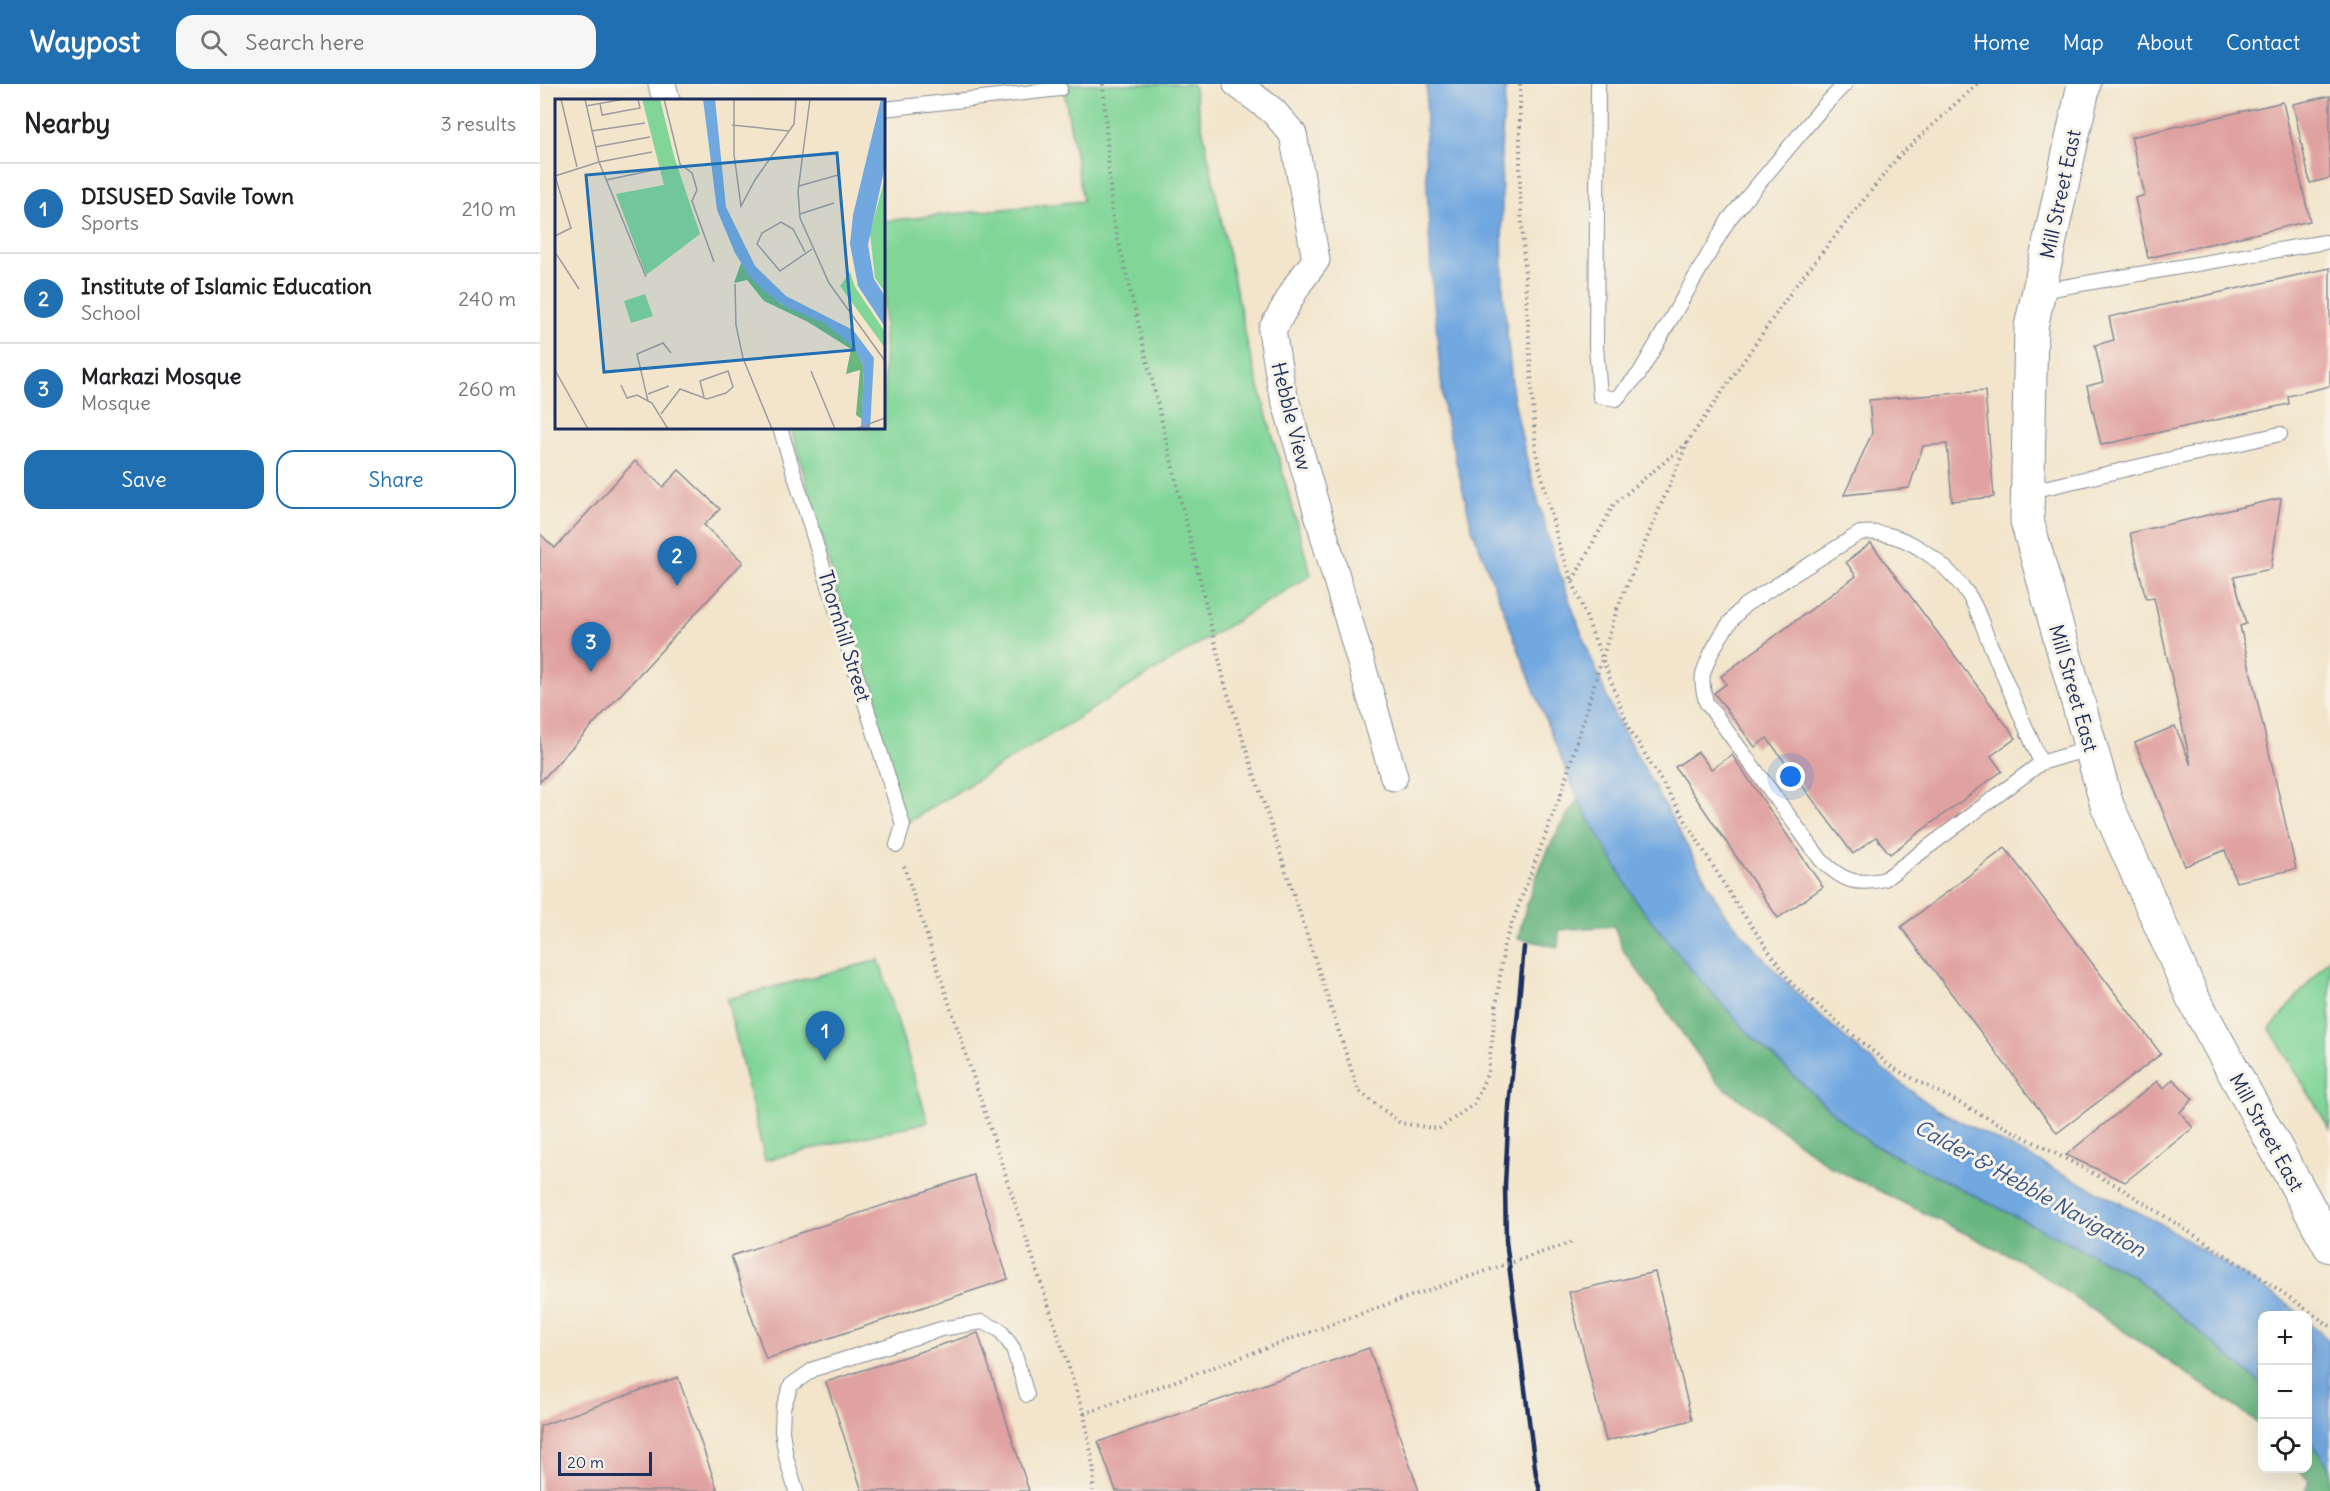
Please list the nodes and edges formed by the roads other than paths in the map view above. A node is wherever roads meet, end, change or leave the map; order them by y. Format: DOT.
graph roads {
  1 [pos="662,84"];
  2 [pos="1237,84"];
  3 [pos="1598,84"];
  4 [pos="1845,84"];
  5 [pos="2084,84"];
  6 [pos="1060,89"];
  7 [pos="666,99"];
  8 [pos="885,109"];
  9 [pos="2325,242"];
  10 [pos="2040,291"];
  11 [pos="780,429"];
  12 [pos="2280,434"];
  13 [pos="2027,492"];
  14 [pos="2091,748"];
  15 [pos="2041,763"];
  16 [pos="1394,777"];
  17 [pos="897,845"];
  18 [pos="2330,1246"];
  19 [pos="1027,1395"];
  20 [pos="796,1491"];
  1 -- 7 [label="street"];
  2 -- 16 [label="street, Hebble View"];
  3 -- 4 [label="lane"];
  5 -- 10 [label="street, Mill Street East"];
  6 -- 8 [label="lane"];
  9 -- 10 [label="lane"];
  10 -- 13 [label="street, Mill Street East"];
  11 -- 17 [label="lane, Thornhill Street"];
  12 -- 13 [label="lane"];
  13 -- 14 [label="street, Mill Street East"];
  14 -- 15 [label="lane"];
  14 -- 18 [label="street, Mill Street East"];
  15 -- 15 [label="lane"];
  19 -- 20 [label="lane"];
}
